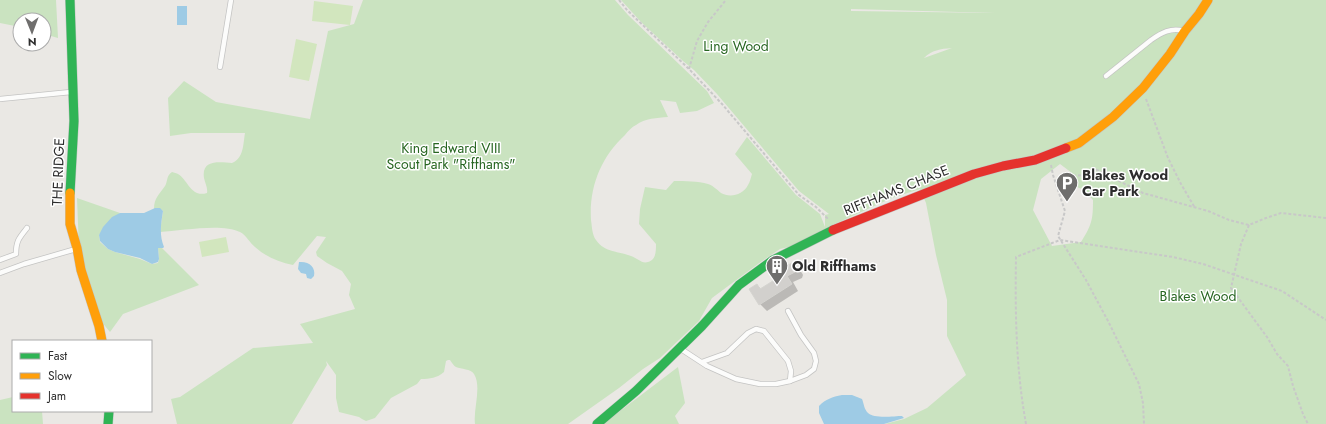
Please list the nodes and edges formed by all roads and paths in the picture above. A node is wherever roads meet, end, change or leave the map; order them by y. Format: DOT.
graph roads {
  1 [pos="70,0"];
  2 [pos="231,0"];
  3 [pos="619,0"];
  4 [pos="726,0"];
  5 [pos="1208,0"];
  6 [pos="1185,31"];
  7 [pos="220,67"];
  8 [pos="689,69"];
  9 [pos="1106,76"];
  10 [pos="1143,88"];
  11 [pos="73,92"];
  12 [pos="0,99"];
  13 [pos="1049,155"];
  14 [pos="1068,176"];
  15 [pos="1195,208"];
  16 [pos="1326,218"];
  17 [pos="1249,225"];
  18 [pos="27,228"];
  19 [pos="837,228"];
  20 [pos="1060,240"];
  21 [pos="77,248"];
  22 [pos="0,260"];
  23 [pos="0,273"];
  24 [pos="1234,275"];
  25 [pos="788,311"];
  26 [pos="1326,320"];
  27 [pos="102,340"];
  28 [pos="680,348"];
  29 [pos="702,362"];
  30 [pos="790,381"];
  31 [pos="110,412"];
  32 [pos="108,424"];
  33 [pos="597,424"];
  34 [pos="1026,424"];
  35 [pos="1144,424"];
  36 [pos="1308,424"];
  1 -- 11 [label="street, THE RIDGE"];
  2 -- 7 [label="lane"];
  3 -- 8 [label="path"];
  4 -- 8 [label="path"];
  5 -- 6 [label="street, RIFFHAMS CHASE"];
  6 -- 9 [label="lane"];
  6 -- 10 [label="street, RIFFHAMS CHASE"];
  8 -- 19 [label="path"];
  10 -- 13 [label="street, RIFFHAMS CHASE"];
  10 -- 15 [label="path"];
  11 -- 12 [label="lane"];
  11 -- 21 [label="street, THE RIDGE"];
  13 -- 19 [label="street, RIFFHAMS CHASE"];
  13 -- 20 [label="path"];
  14 -- 15 [label="path"];
  15 -- 17 [label="path"];
  16 -- 17 [label="path"];
  17 -- 24 [label="path"];
  18 -- 22 [label="lane"];
  19 -- 28 [label="street, RIFFHAMS CHASE"];
  20 -- 24 [label="path"];
  20 -- 34 [label="path"];
  20 -- 35 [label="path"];
  21 -- 23 [label="lane"];
  21 -- 27 [label="street, THE RIDGE"];
  24 -- 26 [label="path"];
  24 -- 36 [label="path"];
  25 -- 30 [label="lane"];
  28 -- 29 [label="lane"];
  28 -- 33 [label="street, RIFFHAMS CHASE"];
  29 -- 30 [label="lane"];
  29 -- 30 [label="lane"];
  31 -- 32 [label="street"];
}
